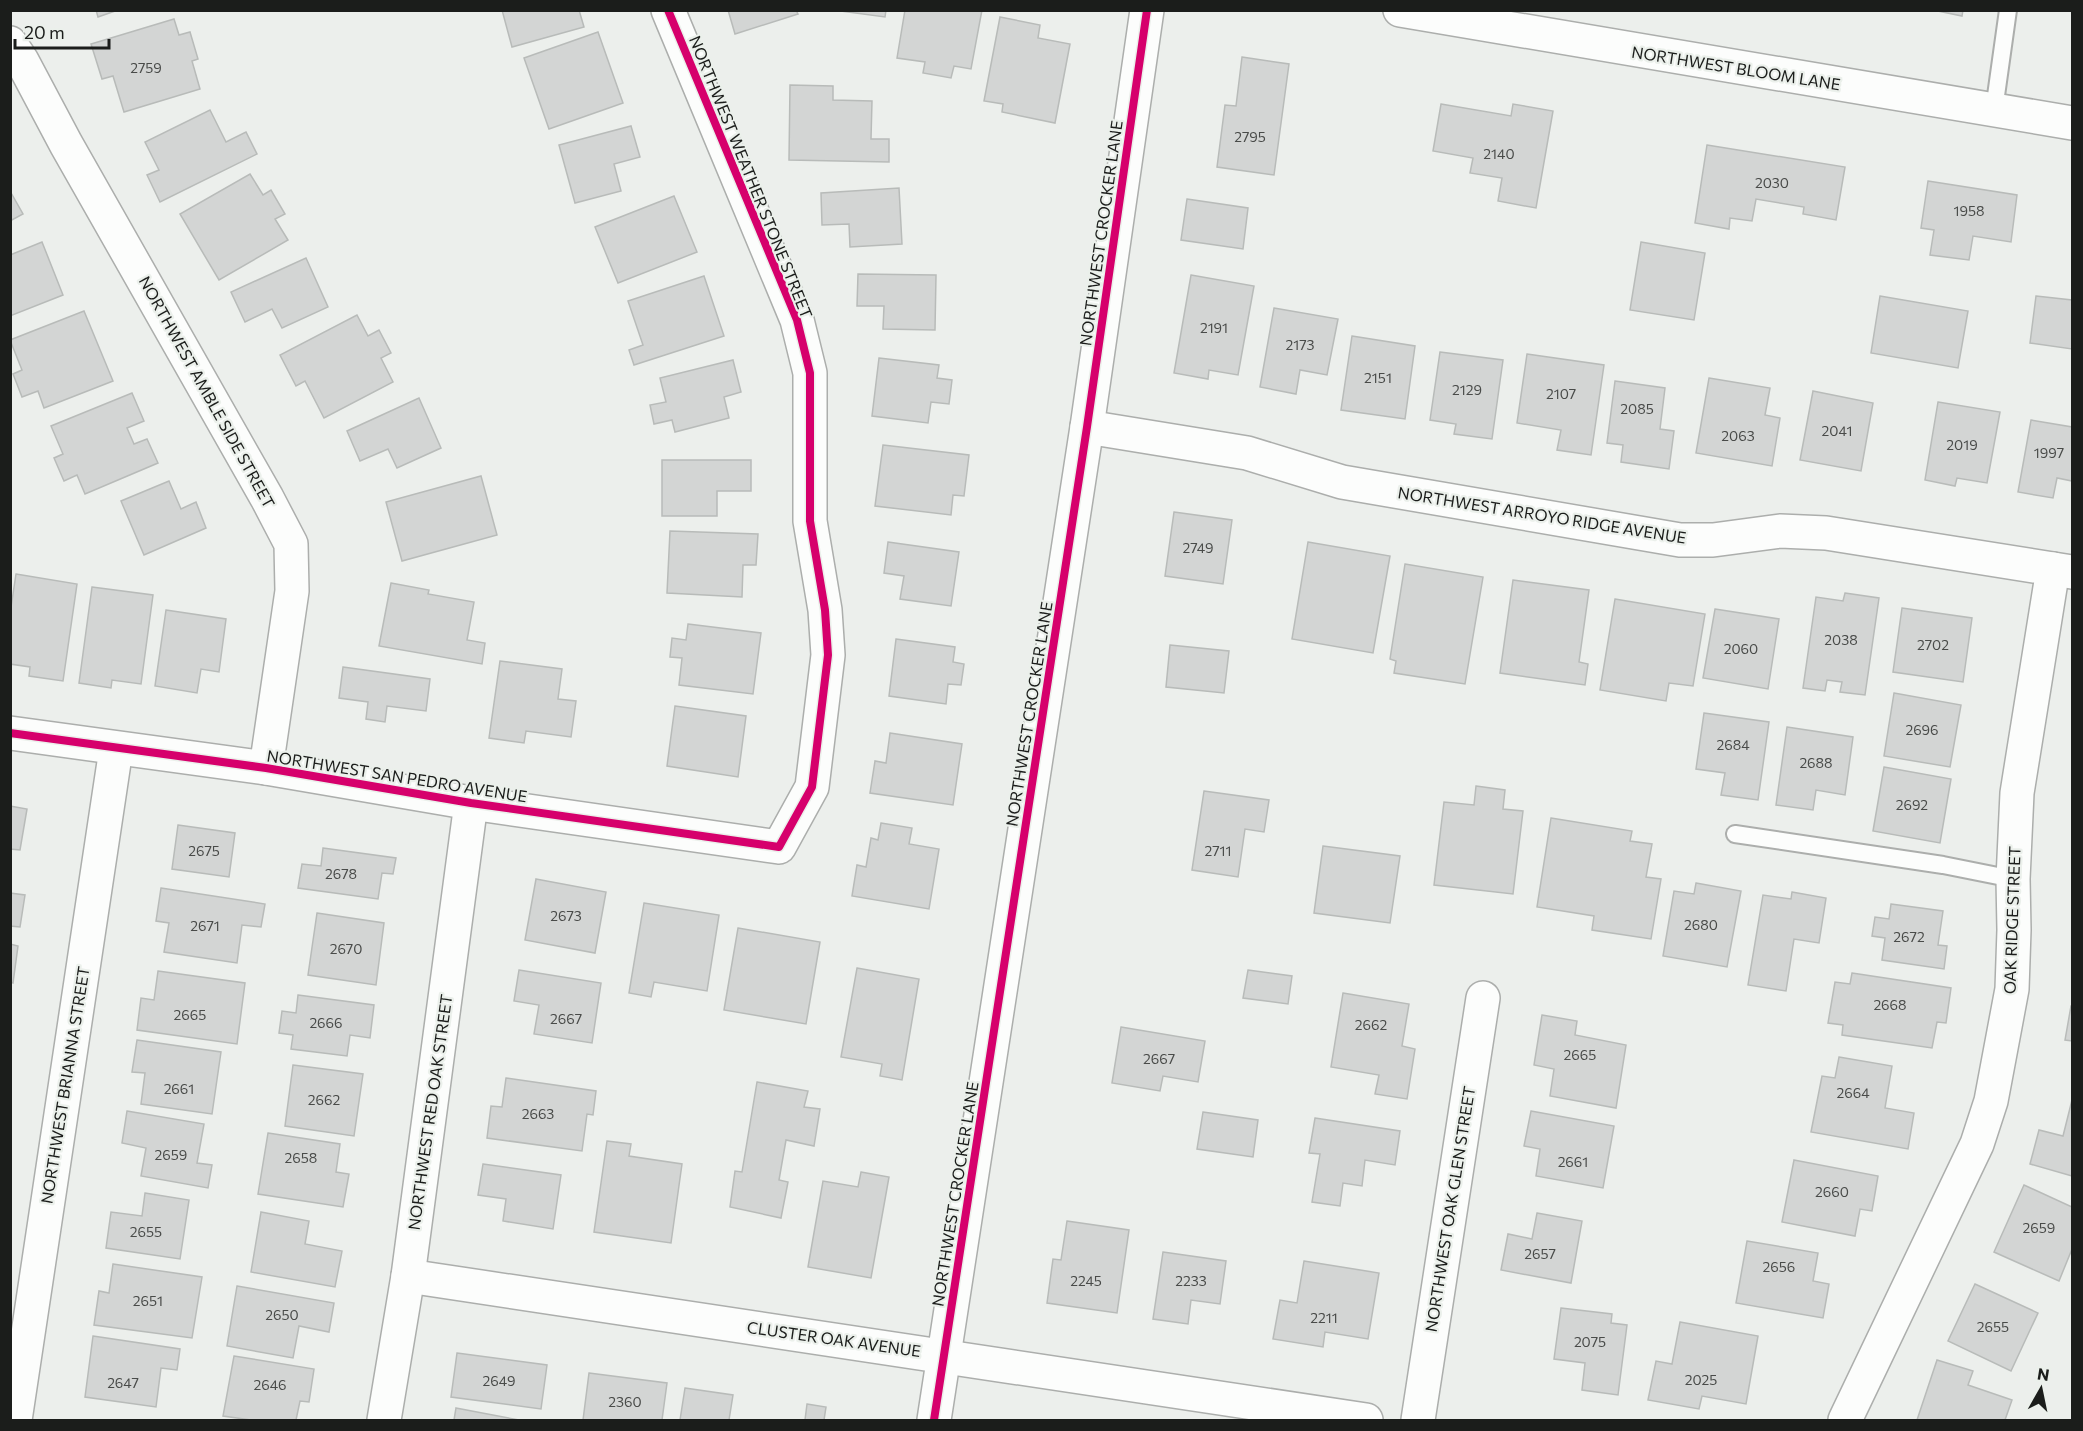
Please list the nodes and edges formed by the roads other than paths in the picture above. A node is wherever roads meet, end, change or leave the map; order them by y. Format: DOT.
graph roads {
  1 [pos="668,10"];
  2 [pos="1147,10"];
  3 [pos="1400,10"];
  4 [pos="2008,10"];
  5 [pos="10,44"];
  6 [pos="1994,110"];
  7 [pos="2073,123"];
  8 [pos="1087,427"];
  9 [pos="2063,571"];
  10 [pos="10,733"];
  11 [pos="116,749"];
  12 [pos="266,768"];
  13 [pos="471,802"];
  14 [pos="1736,834"];
  15 [pos="779,847"];
  16 [pos="2013,879"];
  17 [pos="1483,998"];
  18 [pos="408,1276"];
  19 [pos="944,1356"];
  20 [pos="15,1420"];
  21 [pos="384,1420"];
  22 [pos="934,1420"];
  23 [pos="1366,1420"];
  24 [pos="1418,1420"];
  25 [pos="1845,1420"];
  1 -- 15 [label="street, NORTHWEST WEATHER STONE STREET"];
  2 -- 8 [label="street, NORTHWEST CROCKER LANE"];
  3 -- 6 [label="street, NORTHWEST BLOOM LANE"];
  4 -- 6 [label="lane"];
  5 -- 12 [label="street, NORTHWEST AMBLE SIDE STREET"];
  6 -- 7 [label="street, NORTHWEST BLOOM LANE"];
  8 -- 9 [label="street, NORTHWEST ARROYO RIDGE AVENUE"];
  8 -- 19 [label="street, NORTHWEST CROCKER LANE"];
  9 -- 16 [label="street, OAK RIDGE STREET"];
  10 -- 11 [label="street, NORTHWEST SAN PEDRO AVENUE"];
  11 -- 12 [label="street, NORTHWEST SAN PEDRO AVENUE"];
  11 -- 20 [label="street, NORTHWEST BRIANNA STREET"];
  12 -- 13 [label="street, NORTHWEST SAN PEDRO AVENUE"];
  13 -- 15 [label="street, NORTHWEST SAN PEDRO AVENUE"];
  13 -- 18 [label="street, NORTHWEST RED OAK STREET"];
  14 -- 16 [label="lane"];
  16 -- 25 [label="street, OAK RIDGE STREET"];
  17 -- 24 [label="street, NORTHWEST OAK GLEN STREET"];
  18 -- 19 [label="street, CLUSTER OAK AVENUE"];
  18 -- 21 [label="street, NORTHWEST RED OAK STREET"];
  19 -- 22 [label="street, NORTHWEST CROCKER LANE"];
  19 -- 23 [label="street, CLUSTER OAK AVENUE"];
}
